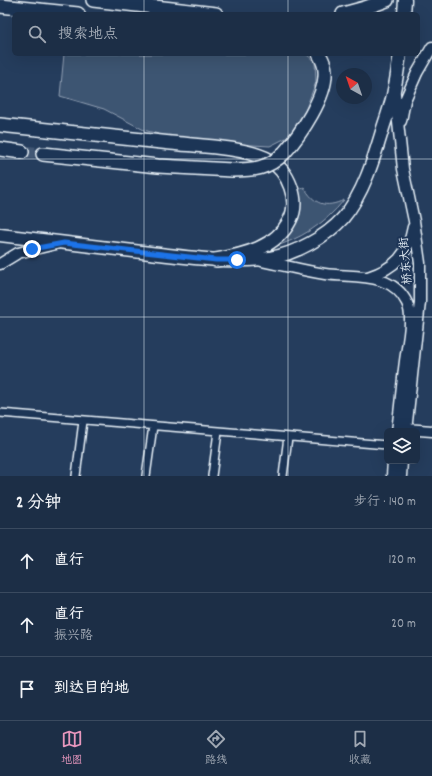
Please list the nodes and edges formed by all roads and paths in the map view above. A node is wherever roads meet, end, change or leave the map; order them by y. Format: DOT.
graph roads {
  1 [pos="93,0"];
  2 [pos="386,0"];
  3 [pos="405,0"];
  4 [pos="0,6"];
  5 [pos="58,12"];
  6 [pos="196,12"];
  7 [pos="350,12"];
  8 [pos="404,12"];
  9 [pos="432,48"];
  10 [pos="320,56"];
  11 [pos="400,56"];
  12 [pos="394,90"];
  13 [pos="0,125"];
  14 [pos="398,133"];
  15 [pos="0,149"];
  16 [pos="22,152"];
  17 [pos="43,154"];
  18 [pos="414,221"];
  19 [pos="0,235"];
  20 [pos="64,243"];
  21 [pos="256,259"];
  22 [pos="216,260"];
  23 [pos="0,264"];
  24 [pos="368,277"];
  25 [pos="0,413"];
  26 [pos="83,421"];
  27 [pos="153,426"];
  28 [pos="403,428"];
  29 [pos="403,428"];
  30 [pos="420,431"];
  31 [pos="432,431"];
  32 [pos="218,432"];
  33 [pos="288,437"];
  34 [pos="384,445"];
  35 [pos="393,464"];
  36 [pos="402,464"];
  37 [pos="76,476"];
  38 [pos="146,476"];
  39 [pos="212,476"];
  40 [pos="283,476"];
  41 [pos="392,476"];
  42 [pos="401,476"];
  1 -- 6 [label="highway"];
  2 -- 7 [label="highway"];
  3 -- 8 [label="main road"];
  4 -- 5 [label="highway"];
  9 -- 14 [label="street"];
  10 -- 17 [label="highway, bridge"];
  11 -- 12 [label="main road"];
  12 -- 14 [label="street, 桥东大街"];
  12 -- 21 [label="main road"];
  13 -- 22 [label="highway"];
  14 -- 18 [label="street, 桥东大街"];
  15 -- 16 [label="highway"];
  18 -- 24 [label="street"];
  18 -- 28 [label="street, 桥东大街"];
  19 -- 20 [label="main road"];
  20 -- 22 [label="main road"];
  20 -- 23 [label="street"];
  21 -- 22 [label="main road"];
  21 -- 24 [label="street, 桥东大街"];
  24 -- 29 [label="street, 桥东大街"];
  25 -- 26 [label="street"];
  26 -- 27 [label="street"];
  26 -- 37 [label="street"];
  27 -- 32 [label="street"];
  27 -- 38 [label="street"];
  30 -- 31 [label="street"];
  32 -- 33 [label="street"];
  32 -- 39 [label="street"];
  33 -- 34 [label="street"];
  33 -- 40 [label="street"];
  35 -- 41 [label="street"];
  36 -- 42 [label="street"];
}
